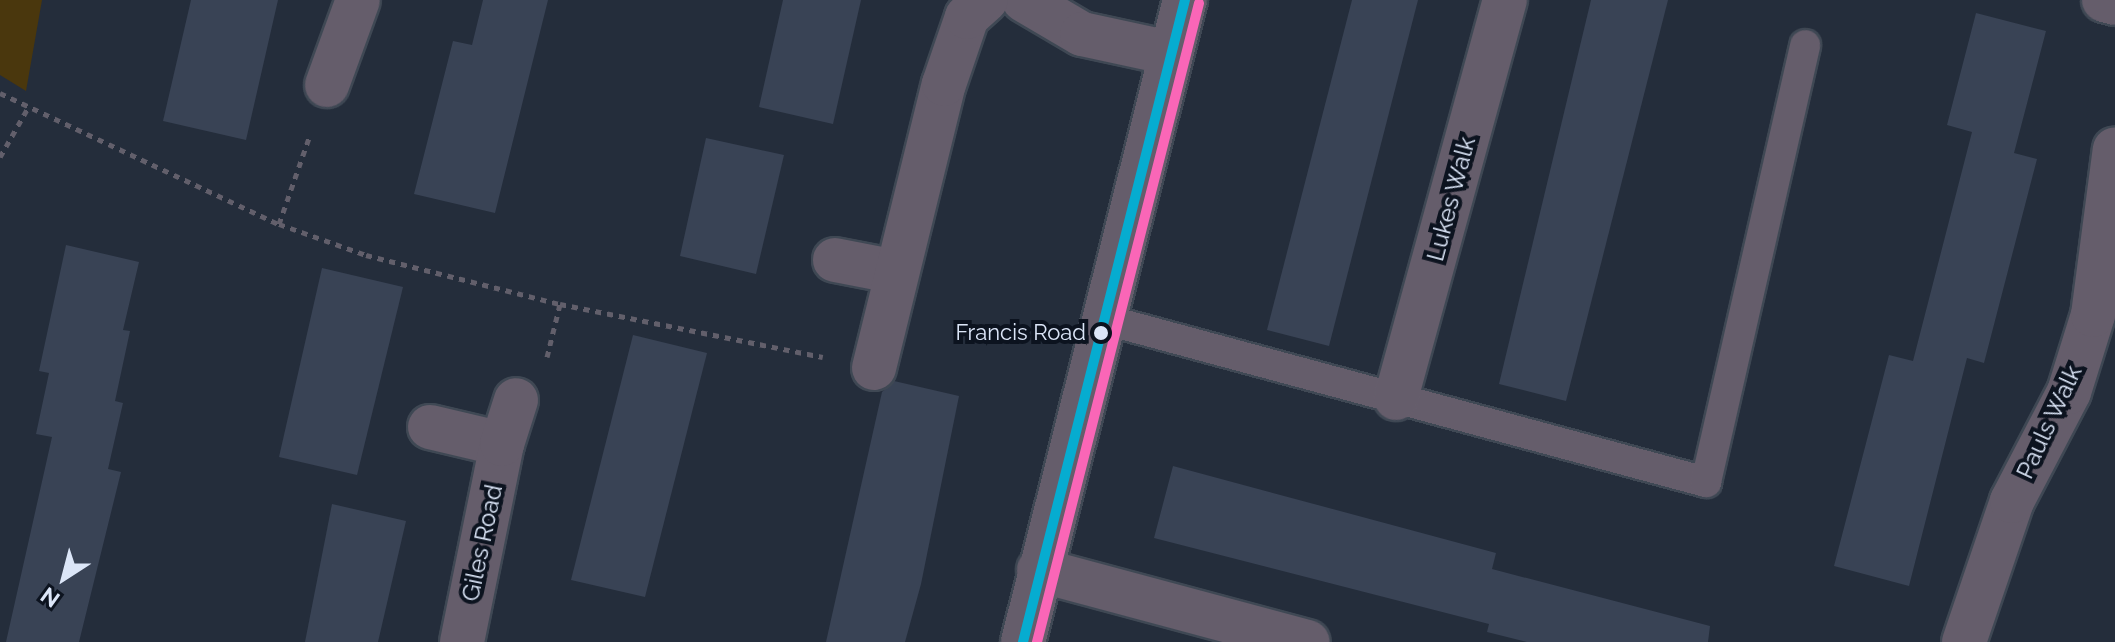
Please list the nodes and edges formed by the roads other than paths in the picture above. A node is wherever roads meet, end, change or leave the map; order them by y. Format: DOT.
graph roads {
  1 [pos="358,0"];
  2 [pos="986,0"];
  3 [pos="1024,0"];
  4 [pos="1185,0"];
  5 [pos="1505,0"];
  6 [pos="2104,0"];
  7 [pos="2115,3"];
  8 [pos="1805,45"];
  9 [pos="1170,53"];
  10 [pos="327,85"];
  11 [pos="2115,149"];
  12 [pos="835,260"];
  13 [pos="897,272"];
  14 [pos="1103,319"];
  15 [pos="874,368"];
  16 [pos="1396,398"];
  17 [pos="516,400"];
  18 [pos="430,427"];
  19 [pos="502,444"];
  20 [pos="1039,570"];
  21 [pos="462,642"];
  22 [pos="1023,642"];
  23 [pos="1307,642"];
  24 [pos="1964,642"];
  1 -- 10 [label="street"];
  2 -- 13 [label="street"];
  3 -- 9 [label="street"];
  4 -- 9 [label="street"];
  5 -- 16 [label="street, Lukes Walk"];
  6 -- 7 [label="street"];
  8 -- 16 [label="lane"];
  9 -- 14 [label="street"];
  11 -- 24 [label="street, Pauls Walk"];
  12 -- 13 [label="street"];
  13 -- 15 [label="street"];
  14 -- 16 [label="lane"];
  14 -- 20 [label="street"];
  17 -- 19 [label="street, Giles Road"];
  18 -- 19 [label="street"];
  19 -- 21 [label="street, Giles Road"];
  20 -- 22 [label="street"];
  20 -- 23 [label="street"];
}
